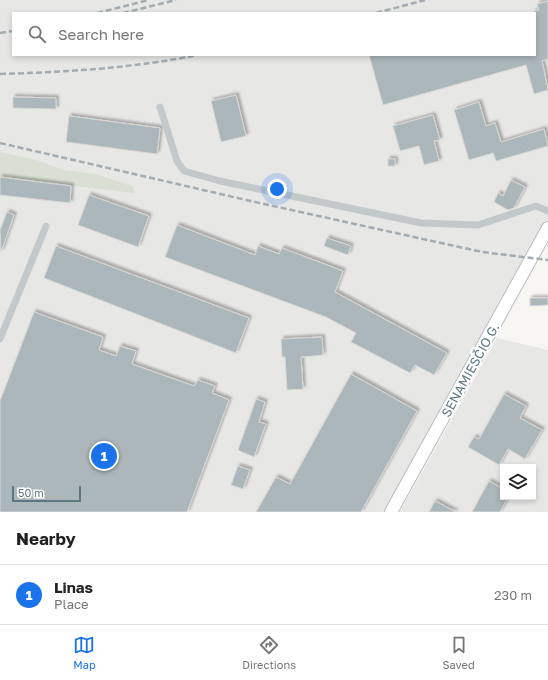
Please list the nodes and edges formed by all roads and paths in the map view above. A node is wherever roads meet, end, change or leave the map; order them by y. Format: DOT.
graph roads {
  1 [pos="160,108"];
  2 [pos="548,211"];
  3 [pos="46,226"];
  4 [pos="548,228"];
  5 [pos="0,339"];
  6 [pos="391,512"];
  1 -- 2 [label="street"];
  3 -- 5 [label="street"];
  4 -- 6 [label="main road, SENAMIESČIO G."];
}
